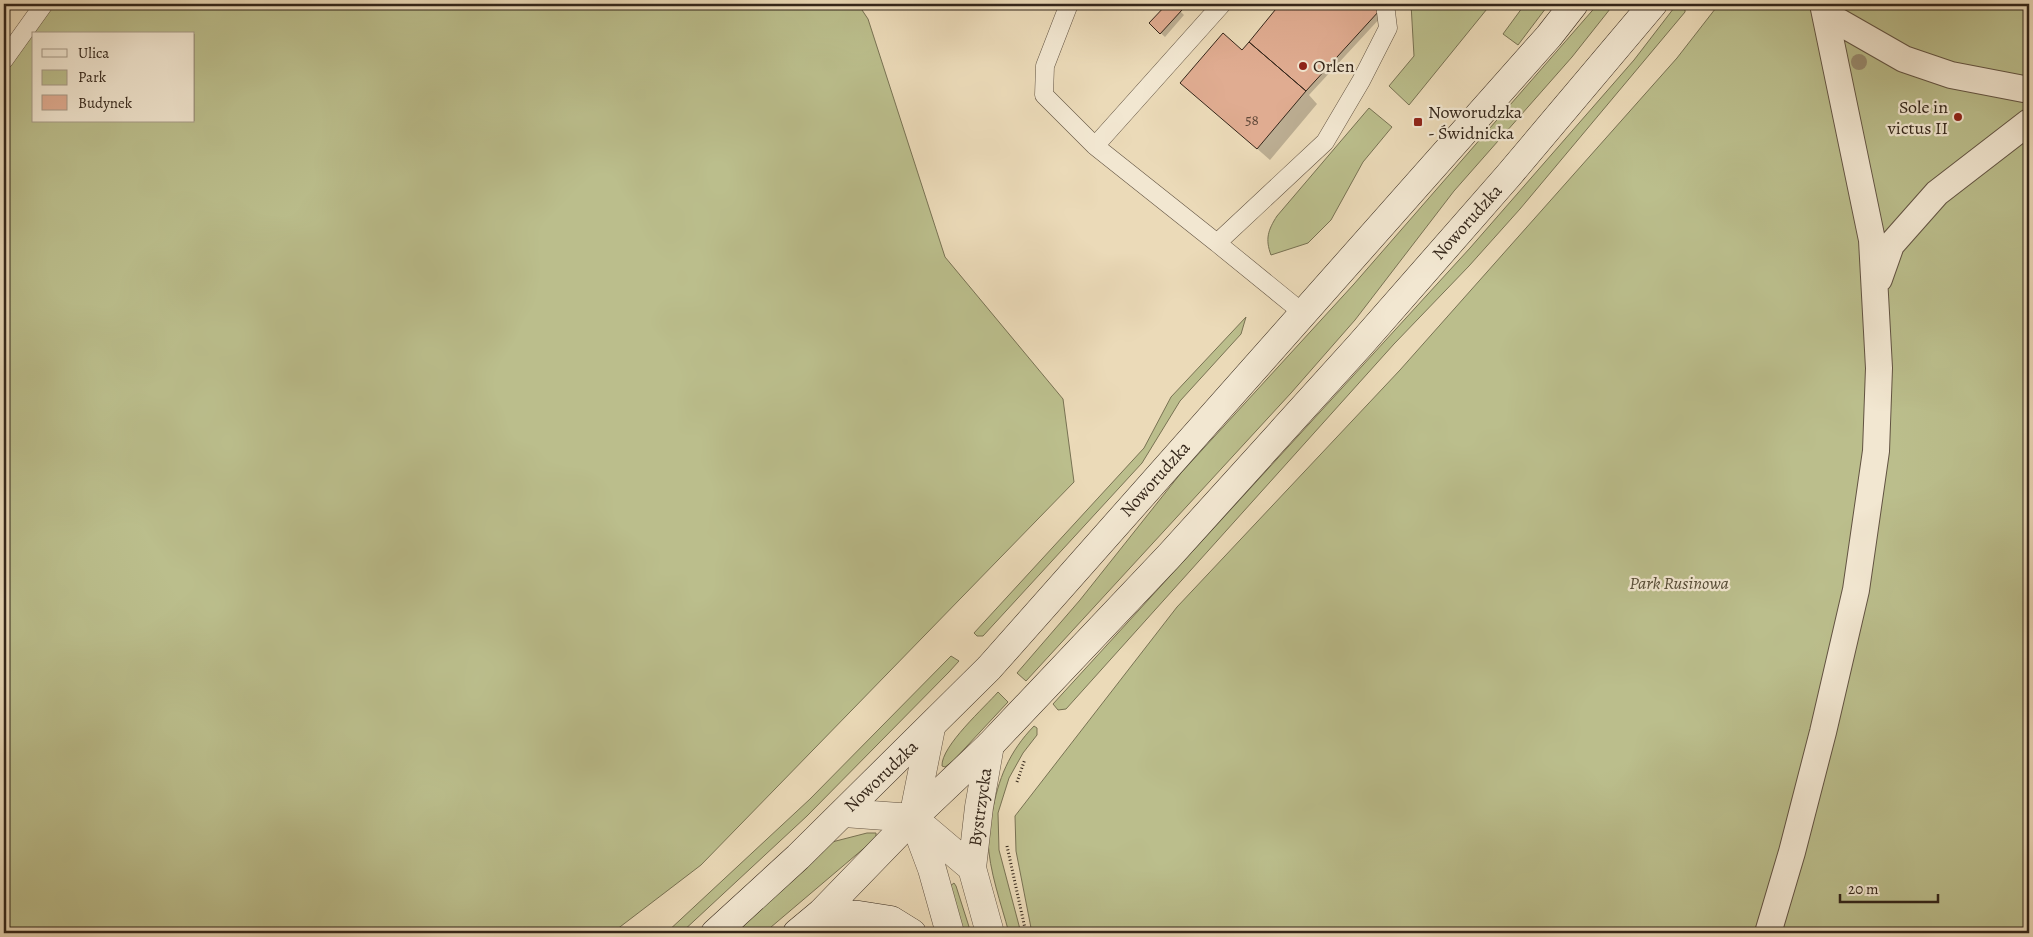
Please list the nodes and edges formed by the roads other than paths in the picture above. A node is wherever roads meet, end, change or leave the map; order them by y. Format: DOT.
graph roads {
  1 [pos="44,4"];
  2 [pos="1069,4"];
  3 [pos="1222,4"];
  4 [pos="1386,4"];
  5 [pos="1574,4"];
  6 [pos="1653,4"];
  7 [pos="1825,10"];
  8 [pos="4,60"];
  9 [pos="2029,90"];
  10 [pos="2029,122"];
  11 [pos="1095,146"];
  12 [pos="1217,243"];
  13 [pos="1876,288"];
  14 [pos="1303,313"];
  15 [pos="931,728"];
  16 [pos="990,745"];
  17 [pos="844,813"];
  18 [pos="913,818"];
  19 [pos="972,868"];
  20 [pos="821,914"];
  21 [pos="715,933"];
  22 [pos="797,933"];
  23 [pos="912,933"];
  24 [pos="950,933"];
  25 [pos="990,933"];
  26 [pos="1768,933"];
  1 -- 8 [label="lane"];
  2 -- 11 [label="lane"];
  3 -- 11 [label="lane"];
  4 -- 12 [label="lane"];
  5 -- 14 [label="main road, Noworudzka"];
  6 -- 16 [label="main road, Noworudzka"];
  7 -- 9 [label="street"];
  7 -- 13 [label="street"];
  10 -- 13 [label="street"];
  11 -- 12 [label="lane"];
  12 -- 14 [label="lane"];
  13 -- 26 [label="street"];
  14 -- 15 [label="main road, Noworudzka"];
  15 -- 17 [label="main road, Noworudzka"];
  15 -- 18 [label="main road"];
  16 -- 18 [label="main road, Noworudzka"];
  16 -- 19 [label="main road, Bystrzycka"];
  17 -- 18 [label="main road"];
  17 -- 21 [label="main road, Noworudzka"];
  18 -- 19 [label="main road, Bystrzycka"];
  18 -- 20 [label="main road, Noworudzka"];
  18 -- 24 [label="main road"];
  19 -- 25 [label="main road, Bystrzycka"];
  20 -- 22 [label="main road, Noworudzka"];
  20 -- 23 [label="main road"];
}
